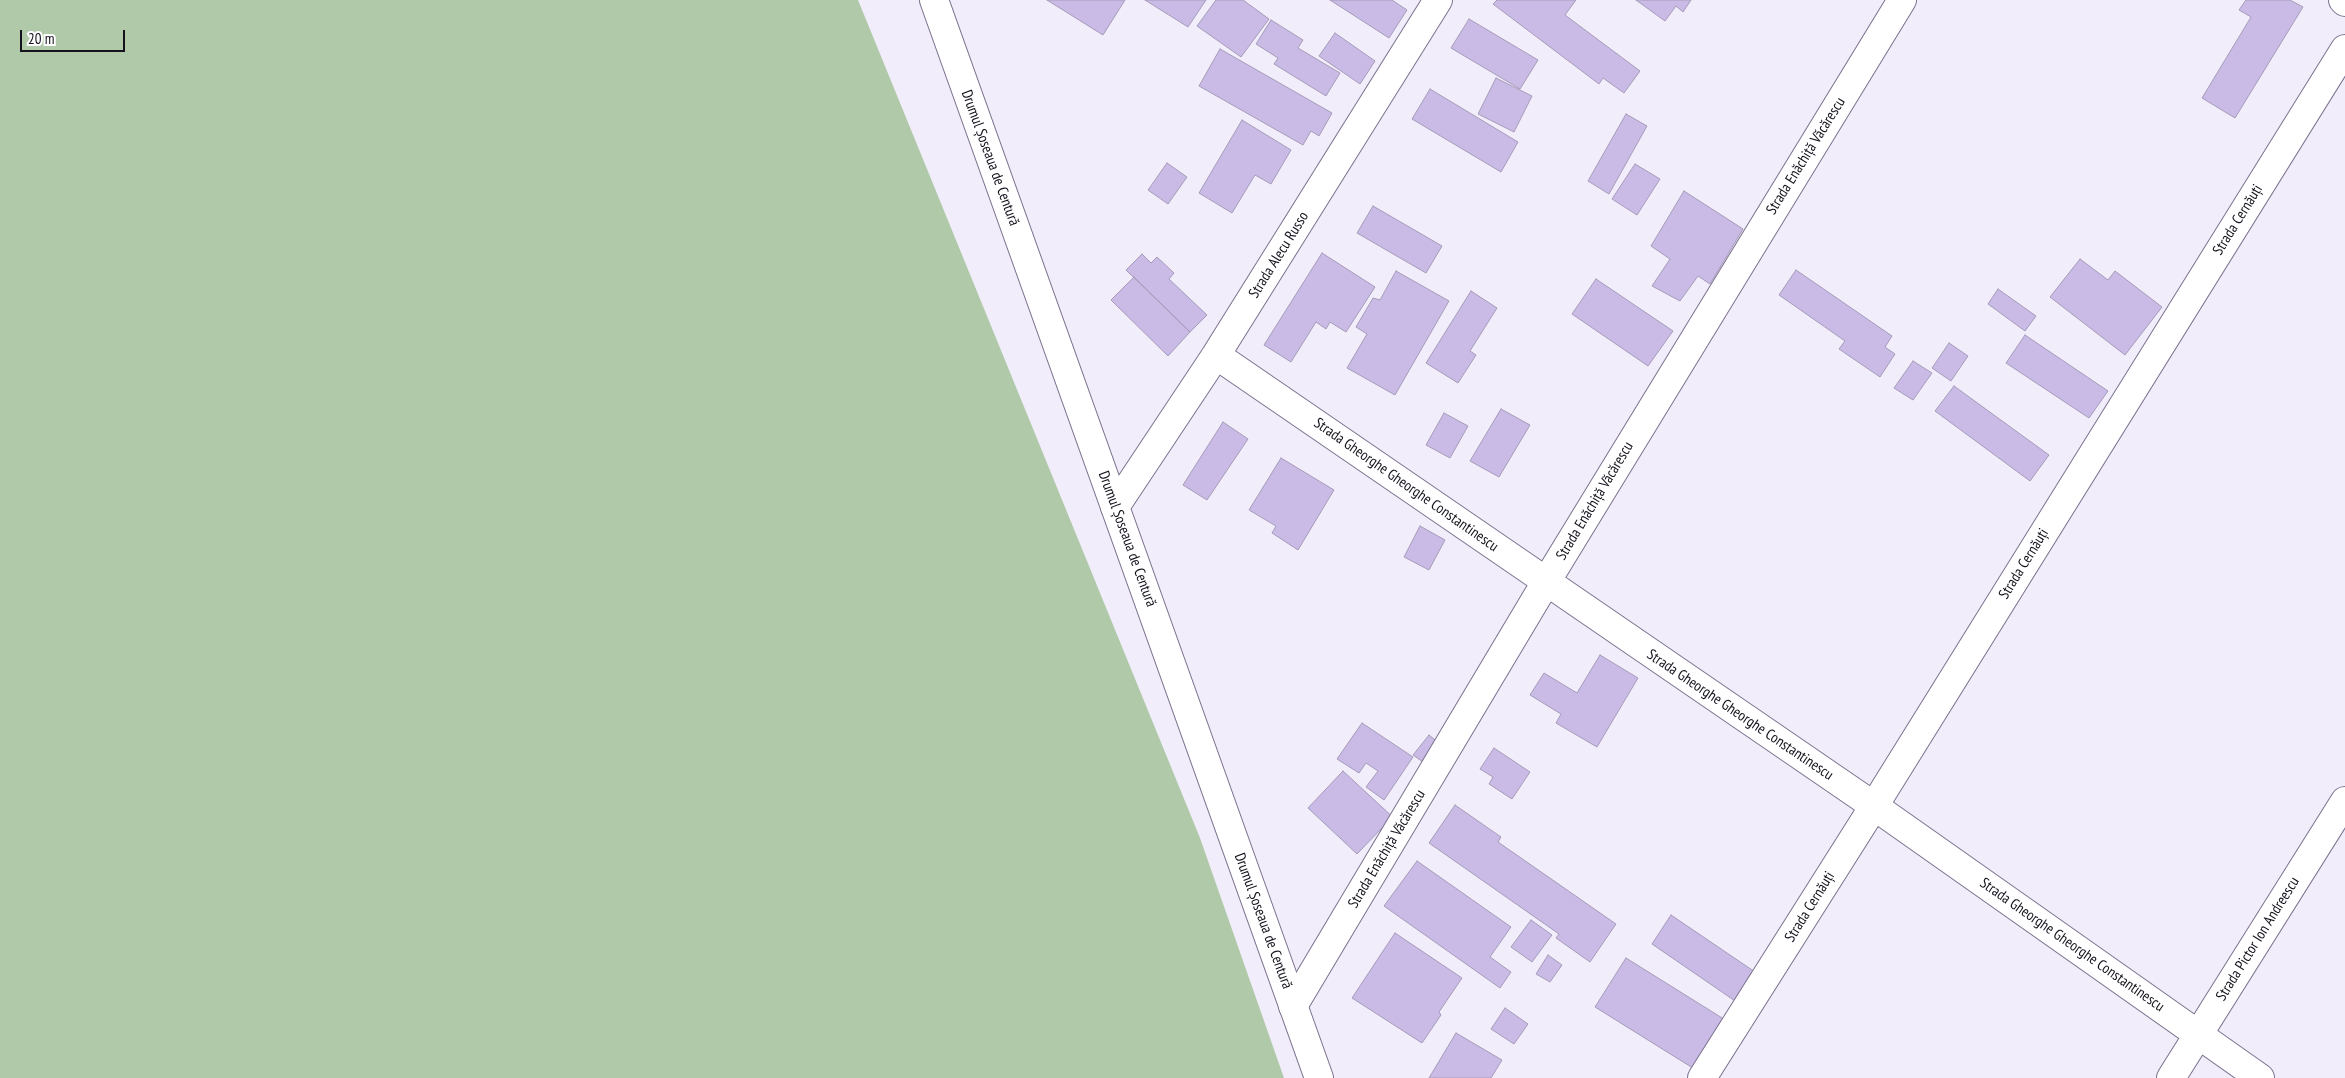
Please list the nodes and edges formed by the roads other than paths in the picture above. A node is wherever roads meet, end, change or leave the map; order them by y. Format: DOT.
graph roads {
  1 [pos="934,0"];
  2 [pos="1438,0"];
  3 [pos="1902,0"];
  4 [pos="2345,49"];
  5 [pos="1216,355"];
  6 [pos="1115,507"];
  7 [pos="1546,582"];
  8 [pos="2345,801"];
  9 [pos="1874,806"];
  10 [pos="1293,1006"];
  11 [pos="2198,1034"];
  12 [pos="1320,1078"];
  13 [pos="1702,1078"];
  14 [pos="2171,1078"];
  15 [pos="2260,1078"];
  1 -- 6 [label="main road, Drumul Șoseaua de Centură"];
  2 -- 5 [label="main road, Strada Alecu Russo"];
  3 -- 7 [label="main road, Strada Enăchiță Văcărescu"];
  4 -- 9 [label="main road, Strada Cernăuți"];
  5 -- 6 [label="main road, Strada Alecu Russo"];
  5 -- 7 [label="main road, Strada Gheorghe Gheorghe Constantinescu"];
  6 -- 10 [label="main road, Drumul Șoseaua de Centură"];
  7 -- 9 [label="main road, Strada Gheorghe Gheorghe Constantinescu"];
  7 -- 10 [label="main road, Strada Enăchiță Văcărescu"];
  8 -- 11 [label="main road, Strada Pictor Ion Andreescu"];
  9 -- 11 [label="main road, Strada Gheorghe Gheorghe Constantinescu"];
  9 -- 13 [label="main road, Strada Cernăuți"];
  10 -- 12 [label="main road, Drumul Șoseaua de Centură"];
  11 -- 14 [label="main road, Strada Pictor Ion Andreescu"];
  11 -- 15 [label="main road, Strada Gheorghe Gheorghe Constantinescu"];
}
